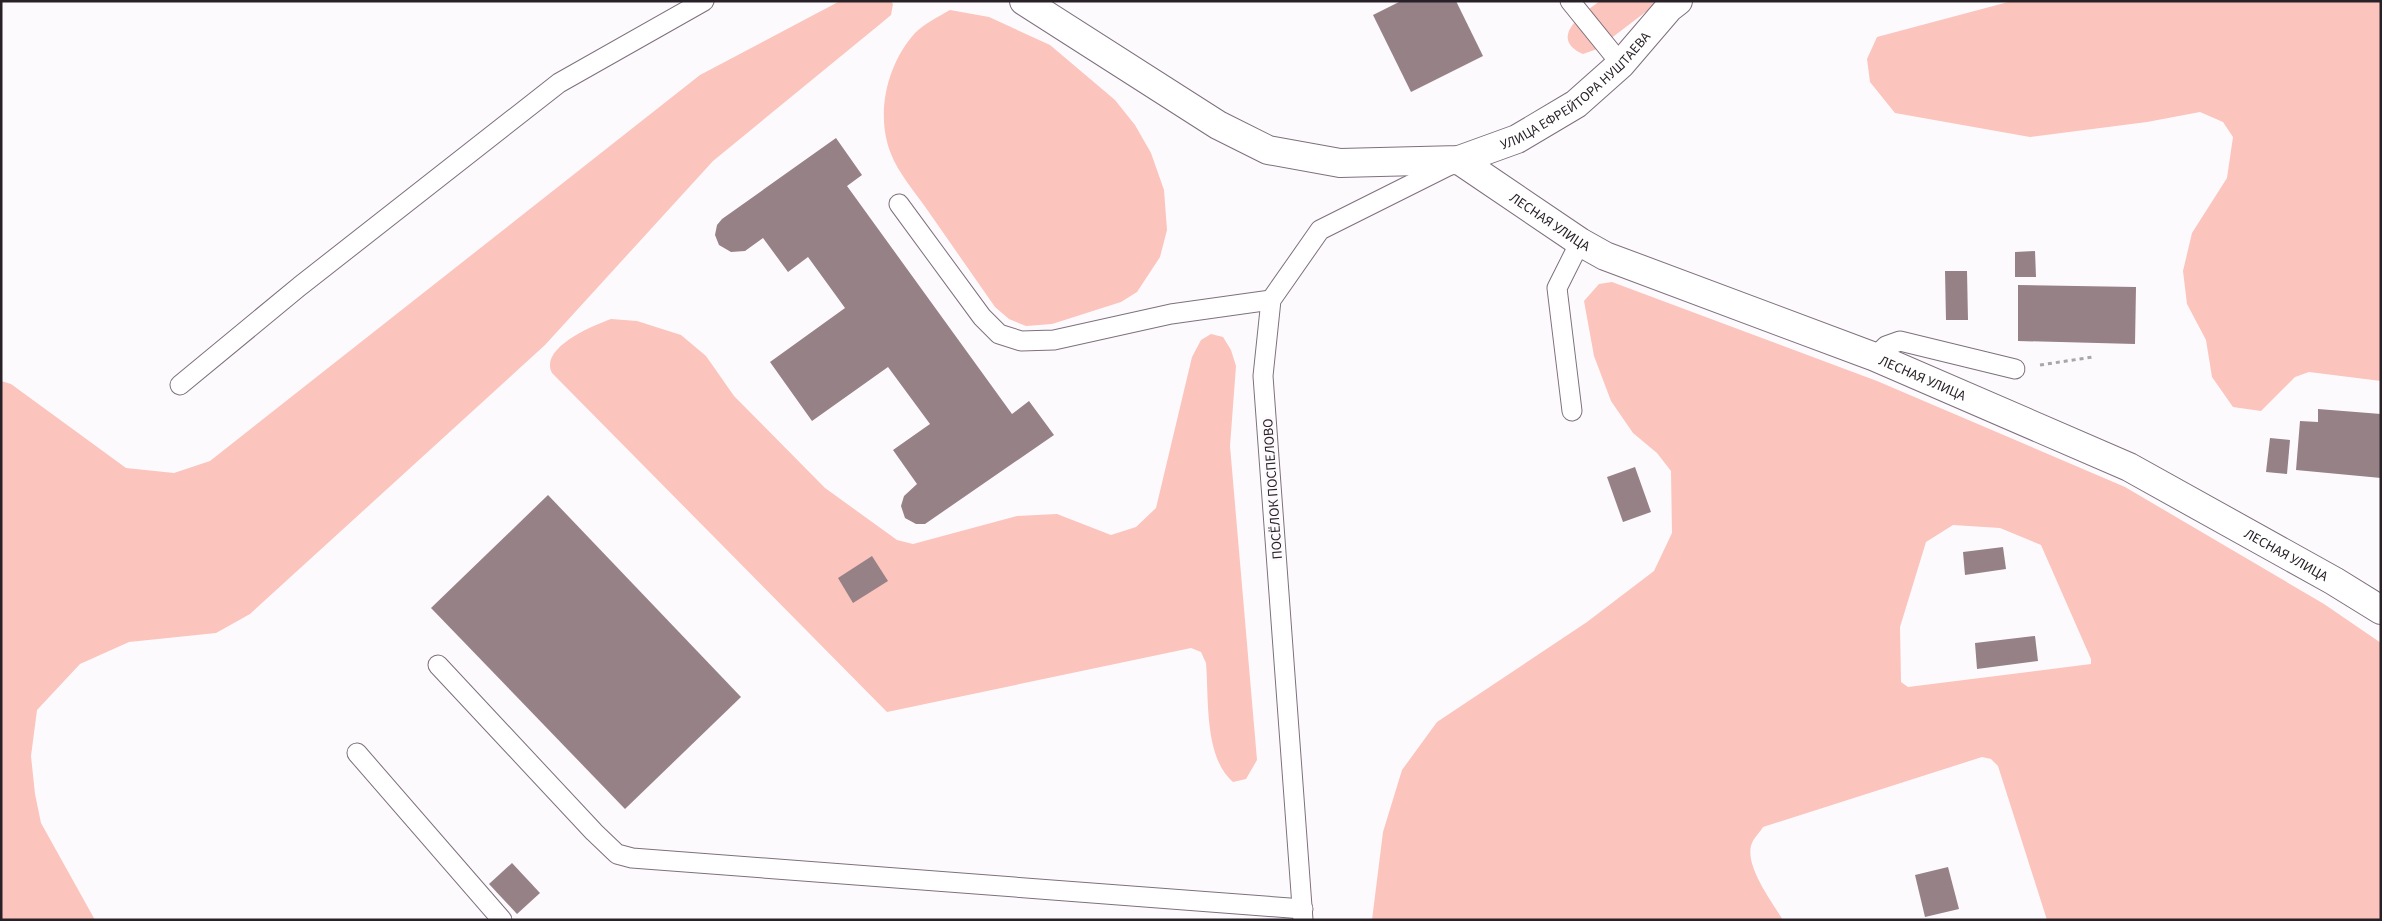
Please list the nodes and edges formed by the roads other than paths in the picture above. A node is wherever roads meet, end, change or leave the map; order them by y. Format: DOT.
graph roads {
  1 [pos="704,1"];
  2 [pos="1024,1"];
  3 [pos="1570,1"];
  4 [pos="1678,1"];
  5 [pos="1621,64"];
  6 [pos="1460,160"];
  7 [pos="899,204"];
  8 [pos="1580,242"];
  9 [pos="1271,300"];
  10 [pos="1875,357"];
  11 [pos="2015,369"];
  12 [pos="180,385"];
  13 [pos="1572,411"];
  14 [pos="2381,610"];
  15 [pos="438,665"];
  16 [pos="356,753"];
  17 [pos="1303,914"];
  18 [pos="502,920"];
  1 -- 12 [label="lane"];
  2 -- 6 [label="street, УЛИЦА ЕФРЕЙТОРА НУШТАЕВА"];
  3 -- 5 [label="lane"];
  4 -- 5 [label="street, УЛИЦА ЕФРЕЙТОРА НУШТАЕВА"];
  5 -- 6 [label="street, УЛИЦА ЕФРЕЙТОРА НУШТАЕВА"];
  6 -- 8 [label="street, ЛЕСНАЯ УЛИЦА"];
  6 -- 9 [label="lane, ПОСЁЛОК ПОСПЕЛОВО"];
  7 -- 9 [label="lane"];
  8 -- 10 [label="street, ЛЕСНАЯ УЛИЦА"];
  8 -- 13 [label="lane"];
  9 -- 17 [label="lane, ПОСЁЛОК ПОСПЕЛОВО"];
  10 -- 11 [label="lane"];
  10 -- 14 [label="street, ЛЕСНАЯ УЛИЦА"];
  15 -- 17 [label="lane"];
  16 -- 18 [label="lane"];
}
